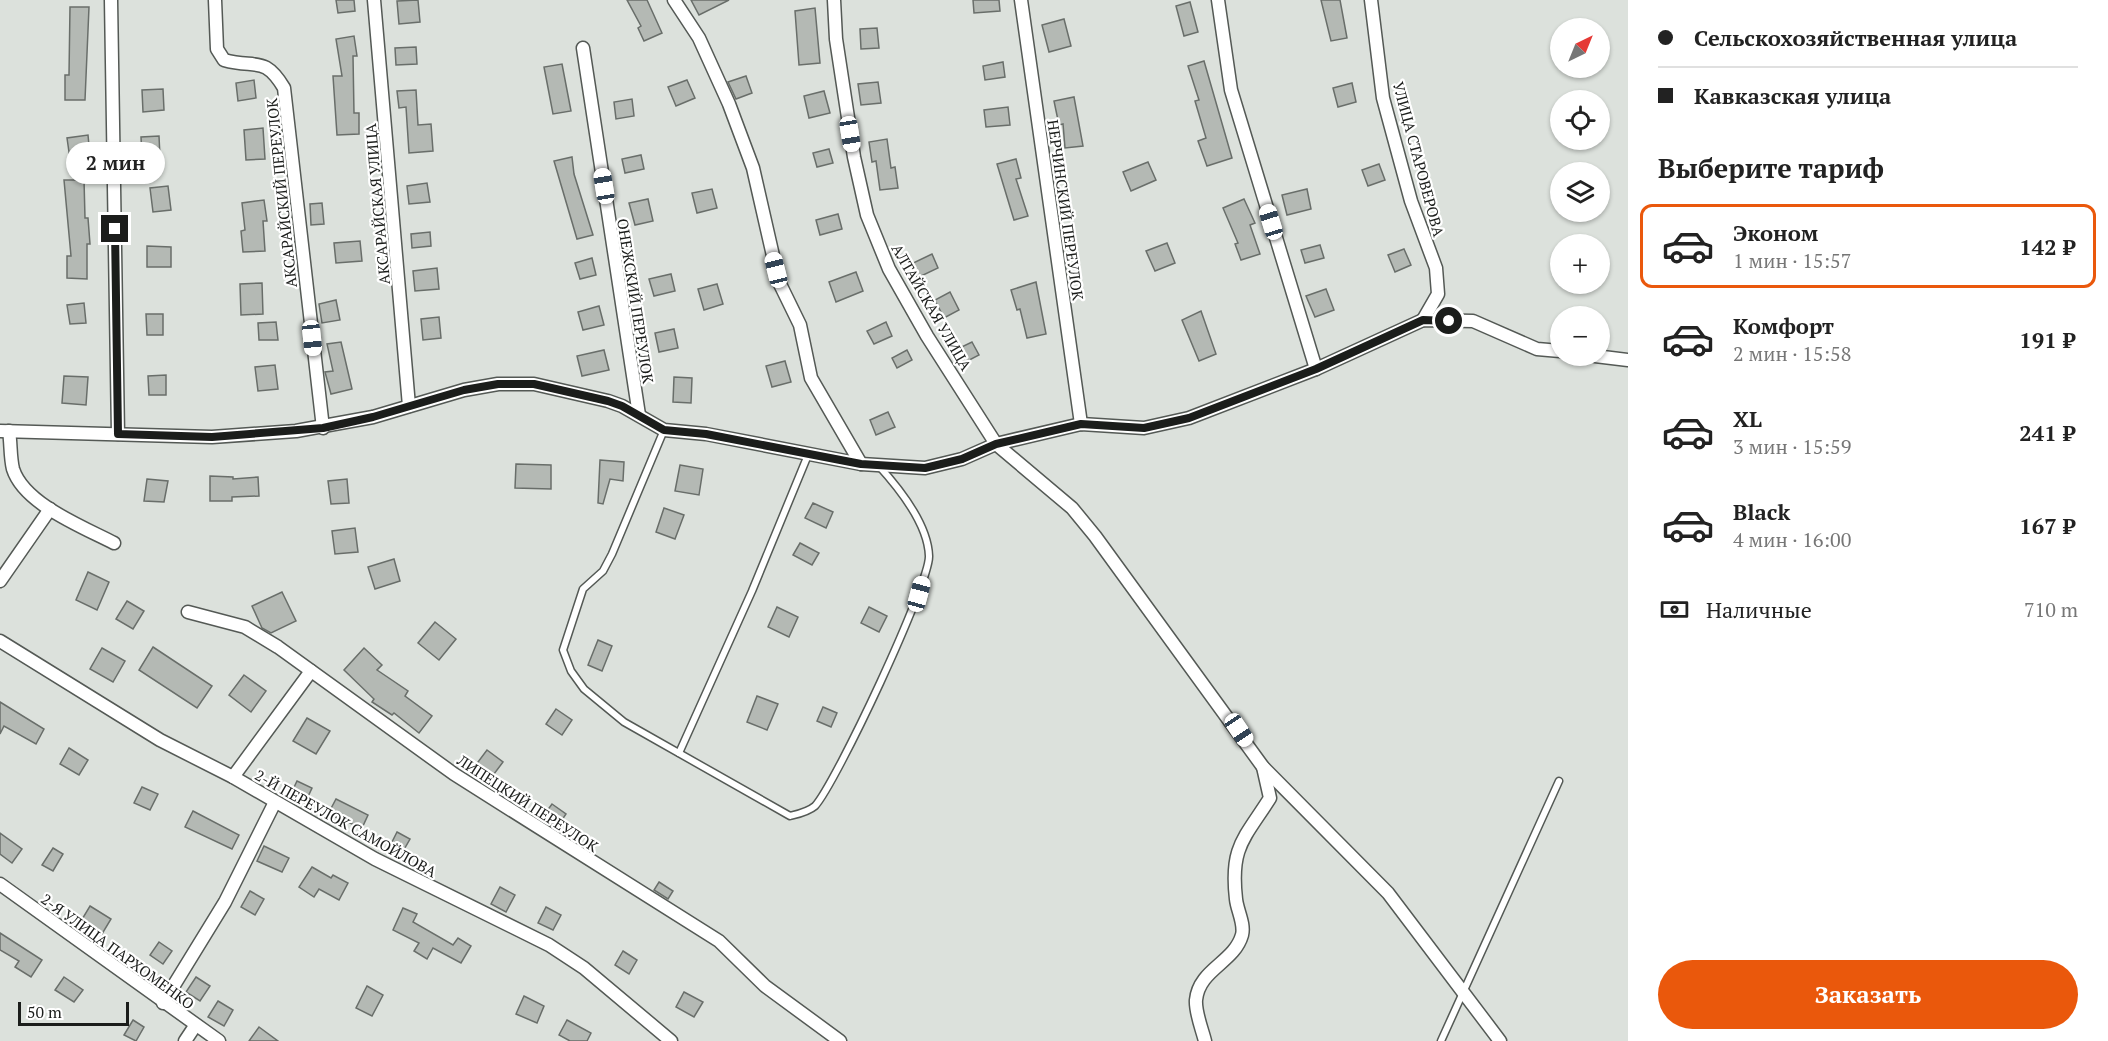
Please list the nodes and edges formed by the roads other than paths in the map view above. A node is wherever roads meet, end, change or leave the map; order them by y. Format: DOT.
graph roads {
  1 [pos="111,0"];
  2 [pos="215,0"];
  3 [pos="374,0"];
  4 [pos="674,0"];
  5 [pos="834,0"];
  6 [pos="1021,0"];
  7 [pos="1218,0"];
  8 [pos="1371,0"];
  9 [pos="583,48"];
  10 [pos="1423,320"];
  11 [pos="1550,350"];
  12 [pos="1610,358"];
  13 [pos="1628,360"];
  14 [pos="1316,369"];
  15 [pos="409,405"];
  16 [pos="639,415"];
  17 [pos="1081,424"];
  18 [pos="323,428"];
  19 [pos="664,430"];
  20 [pos="5,431"];
  21 [pos="118,434"];
  22 [pos="996,444"];
  23 [pos="808,455"];
  24 [pos="861,464"];
  25 [pos="878,465"];
  26 [pos="50,510"];
  27 [pos="114,543"];
  28 [pos="0,581"];
  29 [pos="188,612"];
  30 [pos="0,641"];
  31 [pos="311,671"];
  32 [pos="680,753"];
  33 [pos="1263,767"];
  34 [pos="233,777"];
  35 [pos="1559,781"];
  36 [pos="274,802"];
  37 [pos="0,884"];
  38 [pos="1463,993"];
  39 [pos="163,1003"];
  40 [pos="195,1026"];
  41 [pos="185,1041"];
  42 [pos="219,1041"];
  43 [pos="671,1041"];
  44 [pos="840,1041"];
  45 [pos="1205,1041"];
  46 [pos="1441,1041"];
  47 [pos="1500,1041"];
  1 -- 21 [label="street"];
  2 -- 18 [label="street, АКСАРАЙСКИЙ ПЕРЕУЛОК"];
  3 -- 15 [label="street, АКСАРАЙСКАЯ УЛИЦА"];
  4 -- 24 [label="street"];
  5 -- 22 [label="street, АЛТАЙСКАЯ УЛИЦА"];
  6 -- 17 [label="street, НЕРЧИНСКИЙ ПЕРЕУЛОК"];
  7 -- 14 [label="street"];
  8 -- 10 [label="street, УЛИЦА СТАРОВЕРОВА"];
  9 -- 16 [label="street, ОНЕЖСКИЙ ПЕРЕУЛОК"];
  10 -- 11 [label="street"];
  10 -- 14 [label="street"];
  12 -- 13 [label="street"];
  14 -- 17 [label="street"];
  15 -- 16 [label="street"];
  15 -- 18 [label="street"];
  16 -- 19 [label="street"];
  17 -- 22 [label="street"];
  18 -- 21 [label="street"];
  19 -- 23 [label="street"];
  19 -- 32 [label="lane"];
  20 -- 21 [label="street"];
  20 -- 26 [label="street"];
  22 -- 25 [label="street"];
  22 -- 33 [label="street, АЛТАЙСКАЯ УЛИЦА"];
  23 -- 24 [label="street"];
  23 -- 32 [label="lane"];
  24 -- 25 [label="street"];
  25 -- 32 [label="lane"];
  26 -- 27 [label="street"];
  26 -- 28 [label="street"];
  29 -- 31 [label="street, ЛИПЕЦКИЙ ПЕРЕУЛОК"];
  30 -- 34 [label="street, 2-Й ПЕРЕУЛОК САМОЙЛОВА"];
  31 -- 34 [label="street"];
  31 -- 44 [label="street, ЛИПЕЦКИЙ ПЕРЕУЛОК"];
  33 -- 38 [label="street"];
  33 -- 45 [label="street"];
  34 -- 36 [label="street, 2-Й ПЕРЕУЛОК САМОЙЛОВА"];
  35 -- 38 [label="lane"];
  36 -- 39 [label="street"];
  36 -- 43 [label="street, 2-Й ПЕРЕУЛОК САМОЙЛОВА"];
  37 -- 39 [label="street, 2-Я УЛИЦА ПАРХОМЕНКО"];
  38 -- 46 [label="lane"];
  38 -- 47 [label="street"];
  39 -- 40 [label="street, 2-Я УЛИЦА ПАРХОМЕНКО"];
  40 -- 41 [label="street"];
  40 -- 42 [label="street, 2-Я УЛИЦА ПАРХОМЕНКО"];
}
